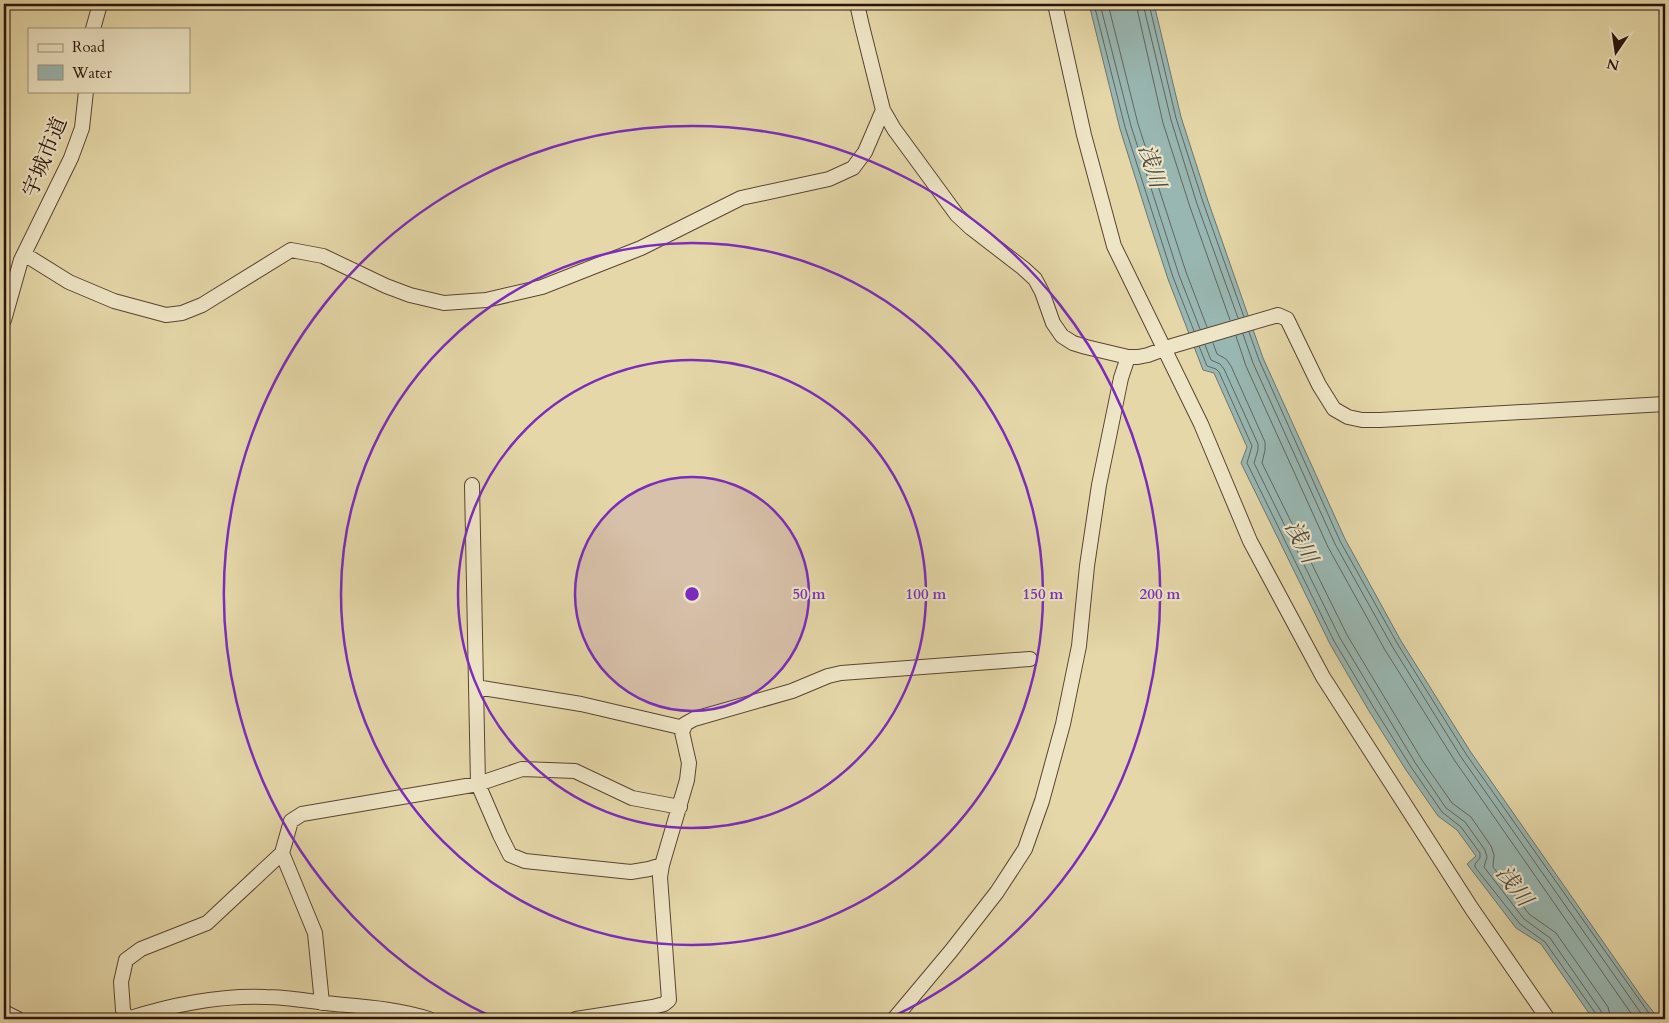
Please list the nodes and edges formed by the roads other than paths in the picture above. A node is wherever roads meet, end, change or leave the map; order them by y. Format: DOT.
graph roads {
  1 [pos="100,4"];
  2 [pos="857,4"];
  3 [pos="1055,4"];
  4 [pos="94,28"];
  5 [pos="86,92"];
  6 [pos="883,110"];
  7 [pos="24,254"];
  8 [pos="4,320"];
  9 [pos="1168,347"];
  10 [pos="1128,357"];
  11 [pos="1665,404"];
  12 [pos="472,485"];
  13 [pos="1030,659"];
  14 [pos="476,687"];
  15 [pos="684,728"];
  16 [pos="478,784"];
  17 [pos="680,806"];
  18 [pos="282,853"];
  19 [pos="662,865"];
  20 [pos="322,1002"];
  21 [pos="4,1012"];
  22 [pos="18,1019"];
  23 [pos="126,1019"];
  24 [pos="429,1019"];
  25 [pos="576,1019"];
  26 [pos="894,1019"];
  27 [pos="1548,1019"];
  1 -- 4 [label="street"];
  2 -- 6 [label="street"];
  3 -- 9 [label="street"];
  5 -- 7 [label="street, 宇城市道"];
  6 -- 7 [label="street"];
  6 -- 10 [label="street"];
  7 -- 8 [label="street, 宇城市道"];
  9 -- 10 [label="street"];
  9 -- 11 [label="street"];
  9 -- 27 [label="street"];
  10 -- 26 [label="street"];
  12 -- 14 [label="street"];
  13 -- 15 [label="street"];
  14 -- 15 [label="street"];
  14 -- 16 [label="street"];
  15 -- 17 [label="street"];
  16 -- 17 [label="street"];
  16 -- 18 [label="street"];
  16 -- 19 [label="street"];
  17 -- 19 [label="street"];
  18 -- 20 [label="street"];
  18 -- 23 [label="street"];
  19 -- 25 [label="street"];
  20 -- 23 [label="street"];
  20 -- 24 [label="street"];
  21 -- 22 [label="street"];
}
